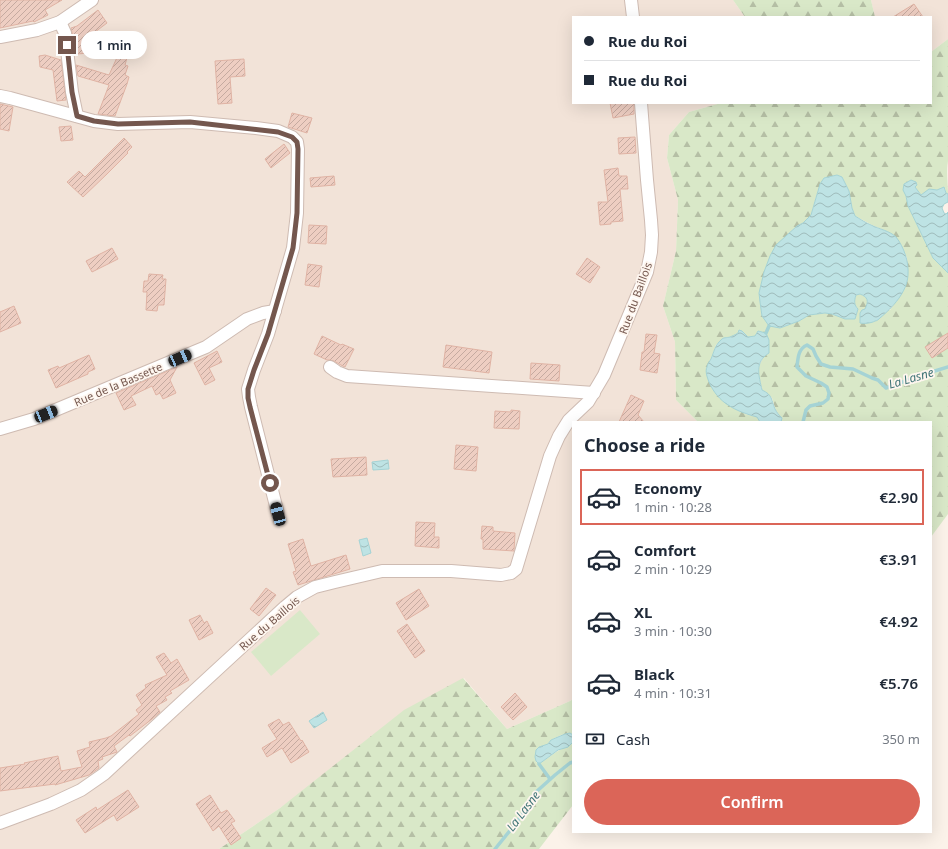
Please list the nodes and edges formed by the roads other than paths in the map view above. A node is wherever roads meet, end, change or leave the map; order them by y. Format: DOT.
graph roads {
  1 [pos="92,0"];
  2 [pos="631,0"];
  3 [pos="633,16"];
  4 [pos="60,22"];
  5 [pos="0,37"];
  6 [pos="0,96"];
  7 [pos="641,104"];
  8 [pos="77,116"];
  9 [pos="275,311"];
  10 [pos="330,367"];
  11 [pos="594,393"];
  12 [pos="0,429"];
  13 [pos="278,514"];
  14 [pos="0,823"];
  1 -- 4 [label="street"];
  2 -- 3 [label="street"];
  4 -- 5 [label="street"];
  4 -- 8 [label="street"];
  6 -- 8 [label="street"];
  7 -- 11 [label="street, Rue du Baillois"];
  8 -- 9 [label="street"];
  9 -- 12 [label="street, Rue de la Bassette"];
  9 -- 13 [label="street"];
  10 -- 11 [label="street"];
  11 -- 14 [label="street, Rue du Baillois"];
}
